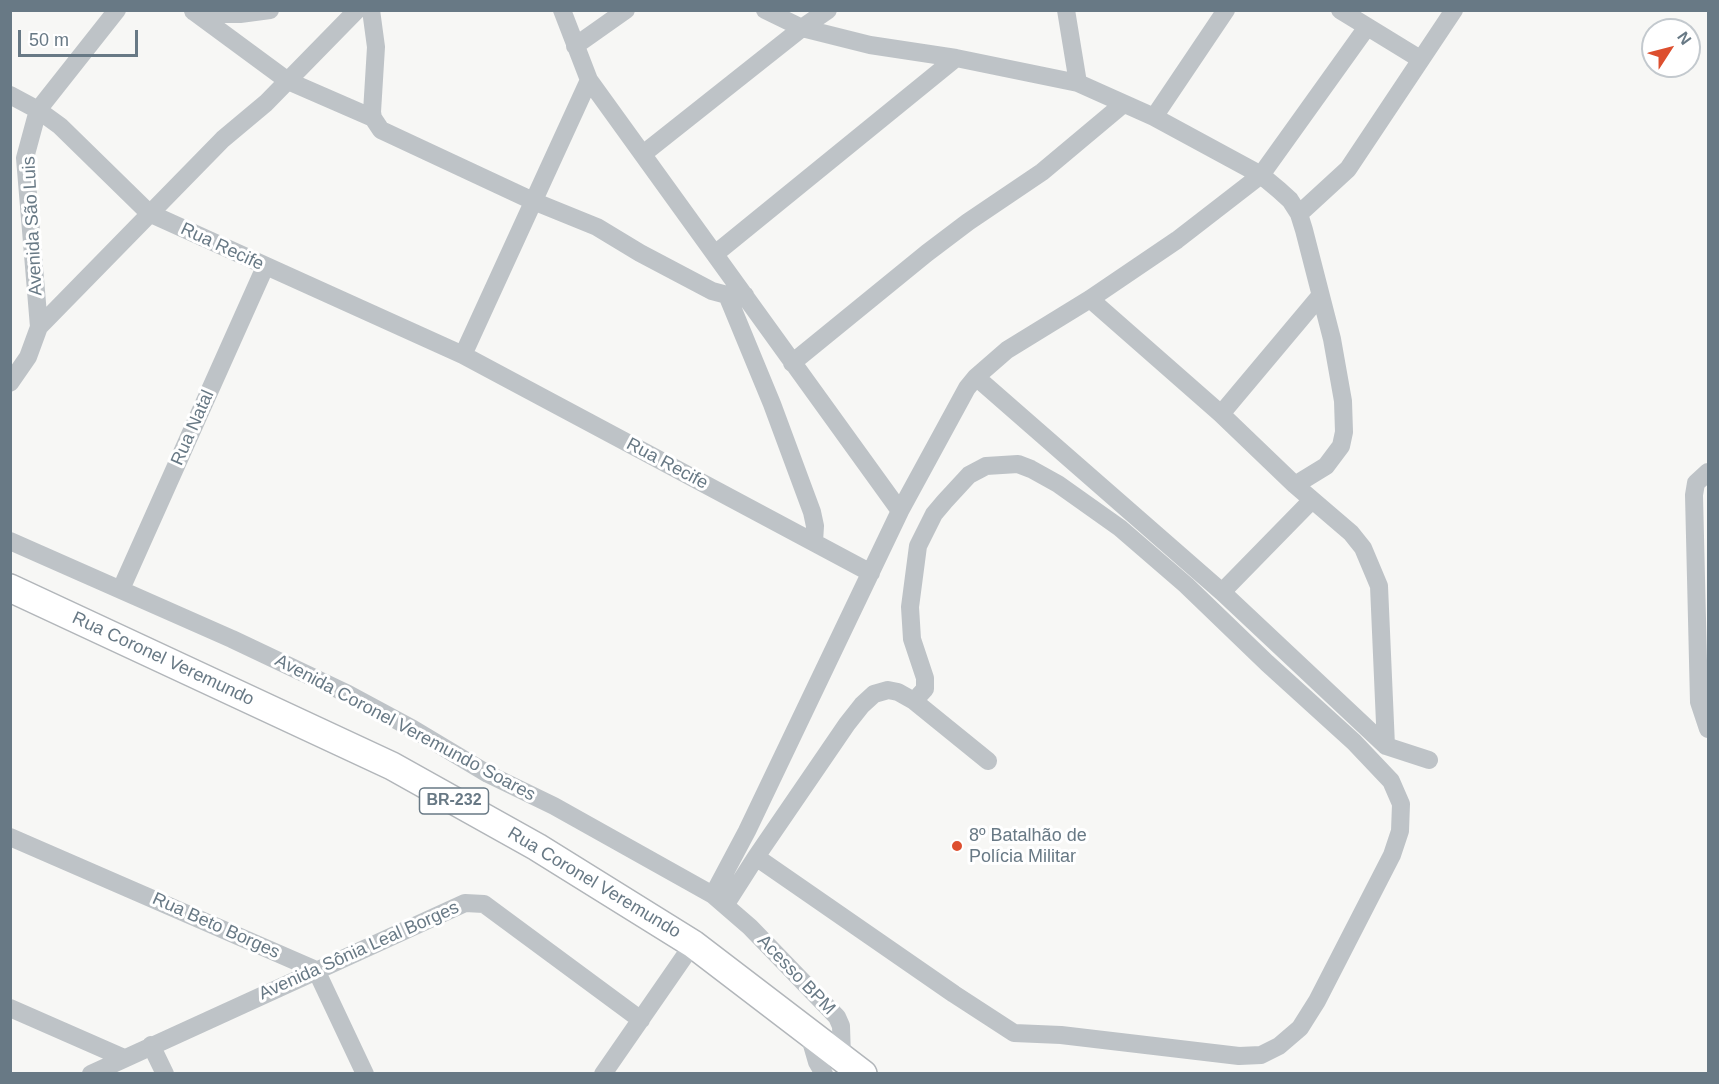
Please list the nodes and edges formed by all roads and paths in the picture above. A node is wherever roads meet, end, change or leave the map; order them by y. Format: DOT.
graph roads {
  1 [pos="117,10"];
  2 [pos="270,10"];
  3 [pos="357,10"];
  4 [pos="371,10"];
  5 [pos="562,10"];
  6 [pos="626,10"];
  7 [pos="765,10"];
  8 [pos="828,10"];
  9 [pos="1226,10"];
  10 [pos="1340,10"];
  11 [pos="1454,10"];
  12 [pos="191,11"];
  13 [pos="1069,13"];
  14 [pos="1366,27"];
  15 [pos="802,28"];
  16 [pos="575,46"];
  17 [pos="956,58"];
  18 [pos="1420,59"];
  19 [pos="589,80"];
  20 [pos="288,81"];
  21 [pos="1078,83"];
  22 [pos="10,95"];
  23 [pos="1122,105"];
  24 [pos="38,110"];
  25 [pos="1154,117"];
  26 [pos="373,118"];
  27 [pos="643,154"];
  28 [pos="18,159"];
  29 [pos="1261,175"];
  30 [pos="533,201"];
  31 [pos="149,213"];
  32 [pos="1299,214"];
  33 [pos="715,254"];
  34 [pos="265,267"];
  35 [pos="736,295"];
  36 [pos="1320,296"];
  37 [pos="1090,299"];
  38 [pos="39,327"];
  39 [pos="463,355"];
  40 [pos="792,363"];
  41 [pos="976,377"];
  42 [pos="10,382"];
  43 [pos="1221,414"];
  44 [pos="1707,473"];
  45 [pos="1295,485"];
  46 [pos="1312,500"];
  47 [pos="900,511"];
  48 [pos="10,541"];
  49 [pos="814,542"];
  50 [pos="871,573"];
  51 [pos="10,588"];
  52 [pos="121,589"];
  53 [pos="1222,592"];
  54 [pos="914,701"];
  55 [pos="1708,729"];
  56 [pos="1386,746"];
  57 [pos="988,760"];
  58 [pos="1429,760"];
  59 [pos="10,837"];
  60 [pos="756,857"];
  61 [pos="719,899"];
  62 [pos="693,944"];
  63 [pos="316,970"];
  64 [pos="10,1008"];
  65 [pos="641,1020"];
  66 [pos="151,1045"];
  67 [pos="123,1058"];
  68 [pos="843,1068"];
  69 [pos="91,1074"];
  70 [pos="165,1074"];
  71 [pos="365,1074"];
  72 [pos="603,1074"];
  1 -- 24 [label="street, Avenida São Luis"];
  2 -- 12 [label="street"];
  3 -- 20 [label="street"];
  4 -- 26 [label="street"];
  5 -- 16 [label="street"];
  6 -- 16 [label="street"];
  7 -- 15 [label="street"];
  8 -- 15 [label="street"];
  9 -- 25 [label="street"];
  10 -- 14 [label="street"];
  11 -- 18 [label="street"];
  12 -- 20 [label="street"];
  13 -- 21 [label="street"];
  14 -- 18 [label="street"];
  14 -- 29 [label="street"];
  15 -- 17 [label="street"];
  15 -- 27 [label="street"];
  16 -- 19 [label="street"];
  17 -- 21 [label="street"];
  17 -- 33 [label="street"];
  18 -- 32 [label="street"];
  19 -- 27 [label="street"];
  19 -- 30 [label="street"];
  20 -- 26 [label="street"];
  20 -- 31 [label="street"];
  21 -- 23 [label="street"];
  22 -- 24 [label="street, Rua Recife"];
  23 -- 25 [label="street"];
  23 -- 40 [label="street"];
  24 -- 28 [label="street, Avenida São Luis"];
  24 -- 31 [label="street, Rua Recife"];
  25 -- 29 [label="street"];
  26 -- 30 [label="street"];
  27 -- 33 [label="street"];
  28 -- 38 [label="street, Avenida São Luis"];
  29 -- 32 [label="street"];
  29 -- 37 [label="street"];
  30 -- 35 [label="street"];
  30 -- 39 [label="street"];
  31 -- 34 [label="street, Rua Recife"];
  31 -- 38 [label="street"];
  32 -- 36 [label="street"];
  33 -- 35 [label="street"];
  34 -- 39 [label="street, Rua Recife"];
  34 -- 52 [label="street, Rua Natal"];
  35 -- 40 [label="street"];
  35 -- 49 [label="street"];
  36 -- 43 [label="street"];
  36 -- 45 [label="street"];
  37 -- 41 [label="street"];
  37 -- 43 [label="street"];
  38 -- 42 [label="street"];
  39 -- 49 [label="street, Rua Recife"];
  40 -- 47 [label="street"];
  41 -- 47 [label="street"];
  41 -- 53 [label="street"];
  43 -- 45 [label="street"];
  44 -- 55 [label="street"];
  45 -- 46 [label="street"];
  46 -- 53 [label="street"];
  46 -- 56 [label="street"];
  47 -- 50 [label="street"];
  48 -- 52 [label="street, Avenida Coronel Veremundo Soares"];
  49 -- 50 [label="street, Rua Recife"];
  50 -- 61 [label="street"];
  51 -- 62 [label="highway, Rua Coronel Veremundo / BR-232"];
  52 -- 61 [label="street, Avenida Coronel Veremundo Soares"];
  53 -- 56 [label="street"];
  54 -- 57 [label="street"];
  54 -- 60 [label="street"];
  54 -- 60 [label="street"];
  56 -- 58 [label="street"];
  59 -- 63 [label="street, Rua Beto Borges"];
  60 -- 61 [label="street"];
  61 -- 68 [label="street, Acesso BPM"];
  62 -- 65 [label="street"];
  62 -- 68 [label="highway, Rua Coronel Veremundo / BR-232"];
  63 -- 65 [label="street, Avenida Sônia Leal Borges"];
  63 -- 66 [label="street, Avenida Sônia Leal Borges"];
  63 -- 71 [label="street"];
  64 -- 67 [label="street"];
  65 -- 72 [label="street"];
  66 -- 67 [label="street, Avenida Sônia Leal Borges"];
  66 -- 70 [label="street"];
  67 -- 69 [label="street, Avenida Sônia Leal Borges"];
}
